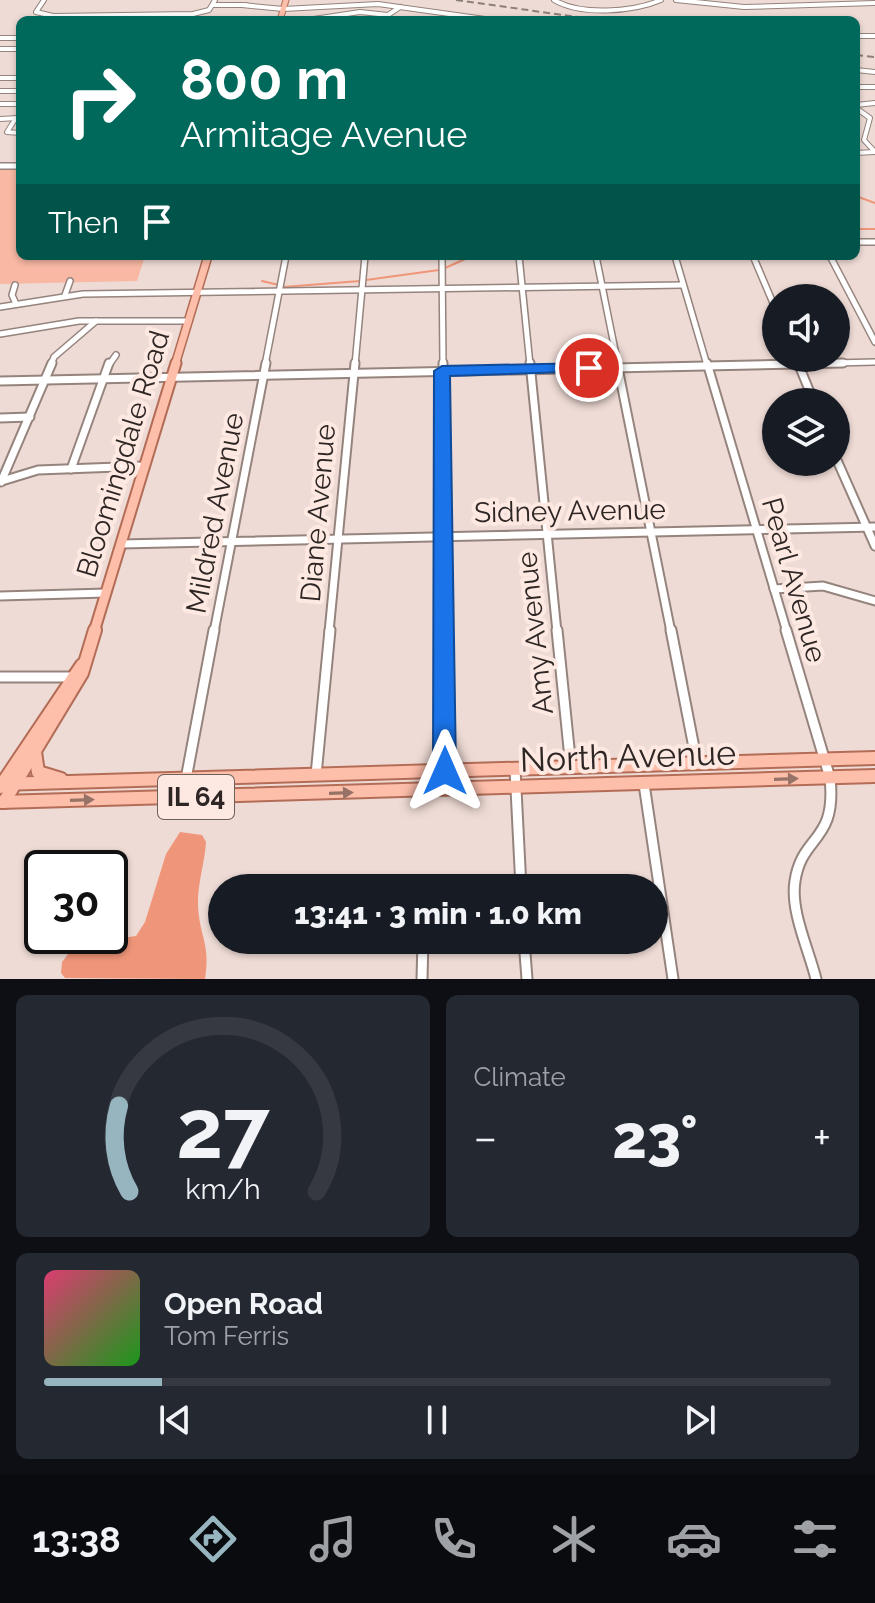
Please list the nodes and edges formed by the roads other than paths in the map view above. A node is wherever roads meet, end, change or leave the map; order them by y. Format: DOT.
graph roads {
  1 [pos="44,0"];
  2 [pos="286,0"];
  3 [pos="554,0"];
  4 [pos="584,0"];
  5 [pos="661,0"];
  6 [pos="676,0"];
  7 [pos="214,2"];
  8 [pos="875,3"];
  9 [pos="400,7"];
  10 [pos="586,7"];
  11 [pos="283,8"];
  12 [pos="345,13"];
  13 [pos="441,13"];
  14 [pos="281,16"];
  15 [pos="329,16"];
  16 [pos="347,16"];
  17 [pos="376,16"];
  18 [pos="388,16"];
  19 [pos="437,16"];
  20 [pos="463,16"];
  21 [pos="873,120"];
  22 [pos="16,121"];
  23 [pos="16,133"];
  24 [pos="875,152"];
  25 [pos="207,260"];
  26 [pos="285,260"];
  27 [pos="365,260"];
  28 [pos="442,260"];
  29 [pos="519,260"];
  30 [pos="597,260"];
  31 [pos="676,260"];
  32 [pos="755,260"];
  33 [pos="832,260"];
  34 [pos="70,281"];
  35 [pos="765,284"];
  36 [pos="15,285"];
  37 [pos="683,285"];
  38 [pos="602,286"];
  39 [pos="522,288"];
  40 [pos="442,289"];
  41 [pos="361,291"];
  42 [pos="279,292"];
  43 [pos="197,294"];
  44 [pos="65,295"];
  45 [pos="16,304"];
  46 [pos="0,307"];
  47 [pos="96,321"];
  48 [pos="189,321"];
  49 [pos="0,334"];
  50 [pos="875,342"];
  51 [pos="116,355"];
  52 [pos="850,362"];
  53 [pos="875,362"];
  54 [pos="762,363"];
  55 [pos="708,366"];
  56 [pos="618,367"];
  57 [pos="530,369"];
  58 [pos="442,371"];
  59 [pos="353,374"];
  60 [pos="265,375"];
  61 [pos="172,377"];
  62 [pos="105,379"];
  63 [pos="46,380"];
  64 [pos="0,381"];
  65 [pos="30,417"];
  66 [pos="0,418"];
  67 [pos="0,454"];
  68 [pos="13,454"];
  69 [pos="145,466"];
  70 [pos="71,469"];
  71 [pos="844,476"];
  72 [pos="0,482"];
  73 [pos="865,527"];
  74 [pos="875,527"];
  75 [pos="757,529"];
  76 [pos="651,532"];
  77 [pos="547,534"];
  78 [pos="443,536"];
  79 [pos="338,540"];
  80 [pos="232,541"];
  81 [pos="121,544"];
  82 [pos="875,546"];
  83 [pos="774,589"];
  84 [pos="106,593"];
  85 [pos="0,596"];
  86 [pos="875,601"];
  87 [pos="82,665"];
  88 [pos="0,677"];
  89 [pos="72,677"];
  90 [pos="35,752"];
  91 [pos="875,758"];
  92 [pos="824,759"];
  93 [pos="697,763"];
  94 [pos="571,768"];
  95 [pos="515,769"];
  96 [pos="445,771"];
  97 [pos="316,775"];
  98 [pos="875,776"];
  99 [pos="830,778"];
  100 [pos="186,779"];
  101 [pos="70,782"];
  102 [pos="644,784"];
  103 [pos="4,785"];
  104 [pos="516,789"];
  105 [pos="1,804"];
  106 [pos="520,874"];
  107 [pos="423,954"];
  108 [pos="525,954"];
  109 [pos="422,979"];
  110 [pos="527,979"];
  111 [pos="673,979"];
  112 [pos="816,979"];
  1 -- 7 [label="street"];
  2 -- 11 [label="main road"];
  3 -- 10 [label="street"];
  4 -- 10 [label="street"];
  5 -- 10 [label="street"];
  6 -- 8 [label="street"];
  7 -- 11 [label="street"];
  9 -- 11 [label="street"];
  9 -- 13 [label="street"];
  9 -- 18 [label="street"];
  11 -- 14 [label="main road"];
  12 -- 15 [label="street"];
  12 -- 16 [label="street"];
  12 -- 17 [label="street"];
  13 -- 19 [label="street"];
  13 -- 20 [label="street"];
  21 -- 24 [label="street"];
  22 -- 23 [label="street"];
  25 -- 43 [label="main road, Bloomingdale Road"];
  26 -- 42 [label="street, Mildred Avenue"];
  27 -- 41 [label="street, Diane Avenue"];
  28 -- 40 [label="street"];
  29 -- 39 [label="street, Amy Avenue"];
  30 -- 38 [label="street"];
  31 -- 37 [label="street, Pearl Avenue"];
  32 -- 35 [label="street"];
  33 -- 50 [label="street"];
  34 -- 44 [label="street"];
  36 -- 45 [label="street"];
  37 -- 38 [label="street"];
  37 -- 55 [label="street, Pearl Avenue"];
  38 -- 39 [label="street"];
  38 -- 56 [label="street"];
  39 -- 40 [label="street"];
  39 -- 57 [label="street, Amy Avenue"];
  40 -- 41 [label="street"];
  40 -- 58 [label="street"];
  41 -- 42 [label="street"];
  41 -- 59 [label="street, Diane Avenue"];
  42 -- 43 [label="street"];
  42 -- 60 [label="street, Mildred Avenue"];
  43 -- 44 [label="street"];
  43 -- 48 [label="main road, Bloomingdale Road"];
  44 -- 45 [label="street"];
  45 -- 46 [label="street"];
  47 -- 48 [label="street"];
  47 -- 49 [label="street"];
  47 -- 63 [label="street"];
  48 -- 61 [label="main road, Bloomingdale Road"];
  51 -- 62 [label="street"];
  52 -- 53 [label="street"];
  54 -- 55 [label="street"];
  55 -- 56 [label="street"];
  55 -- 75 [label="street, Pearl Avenue"];
  56 -- 57 [label="street"];
  56 -- 76 [label="street"];
  57 -- 58 [label="street"];
  57 -- 77 [label="street, Amy Avenue"];
  58 -- 59 [label="street"];
  58 -- 78 [label="street"];
  59 -- 60 [label="street"];
  59 -- 79 [label="street, Diane Avenue"];
  60 -- 61 [label="street"];
  60 -- 80 [label="street, Mildred Avenue"];
  61 -- 62 [label="street"];
  61 -- 69 [label="main road, Bloomingdale Road"];
  62 -- 63 [label="street"];
  62 -- 70 [label="street"];
  63 -- 64 [label="street"];
  63 -- 65 [label="street"];
  65 -- 66 [label="street"];
  65 -- 68 [label="street"];
  67 -- 68 [label="street"];
  68 -- 72 [label="street"];
  69 -- 70 [label="street"];
  69 -- 81 [label="main road, Bloomingdale Road"];
  70 -- 72 [label="street"];
  71 -- 73 [label="street"];
  73 -- 74 [label="street, Sidney Avenue"];
  73 -- 75 [label="street, Sidney Avenue"];
  73 -- 82 [label="street"];
  75 -- 76 [label="street, Sidney Avenue"];
  75 -- 83 [label="street, Pearl Avenue"];
  76 -- 77 [label="street, Sidney Avenue"];
  76 -- 93 [label="street"];
  77 -- 78 [label="street, Sidney Avenue"];
  77 -- 94 [label="street, Amy Avenue"];
  78 -- 79 [label="street, Sidney Avenue"];
  78 -- 96 [label="street"];
  79 -- 80 [label="street, Sidney Avenue"];
  79 -- 97 [label="street, Diane Avenue"];
  80 -- 81 [label="street, Sidney Avenue"];
  80 -- 100 [label="street, Mildred Avenue"];
  81 -- 84 [label="main road, Bloomingdale Road"];
  83 -- 86 [label="street"];
  83 -- 92 [label="street, Pearl Avenue"];
  84 -- 85 [label="street"];
  84 -- 87 [label="main road, Bloomingdale Road"];
  87 -- 89 [label="main road, Bloomingdale Road"];
  87 -- 90 [label="main road, Bloomingdale Road"];
  88 -- 89 [label="street"];
  89 -- 103 [label="main road, Bloomingdale Road"];
  90 -- 101 [label="main road"];
  90 -- 103 [label="main road, Bloomingdale Road"];
  91 -- 92 [label="main road, North Avenue / IL 64"];
  92 -- 93 [label="main road, North Avenue / IL 64"];
  92 -- 99 [label="street, Pearl Avenue"];
  93 -- 94 [label="main road, North Avenue / IL 64"];
  94 -- 95 [label="main road, North Avenue / IL 64"];
  95 -- 96 [label="main road, North Avenue / IL 64"];
  95 -- 104 [label="street"];
  96 -- 97 [label="main road, North Avenue / IL 64"];
  97 -- 100 [label="main road, North Avenue / IL 64"];
  98 -- 99 [label="main road, North Avenue / IL 64"];
  102 -- 99 [label="main road, North Avenue / IL 64, one-way"];
  99 -- 112 [label="street, Pearl Avenue"];
  100 -- 101 [label="main road, North Avenue / IL 64"];
  101 -- 103 [label="main road, North Avenue / IL 64"];
  102 -- 104 [label="main road, North Avenue / IL 64"];
  102 -- 111 [label="street"];
  103 -- 105 [label="main road, Bloomingdale Road"];
  105 -- 104 [label="main road, North Avenue / IL 64, one-way"];
  104 -- 106 [label="street"];
  107 -- 109 [label="street"];
  108 -- 110 [label="street"];
}
